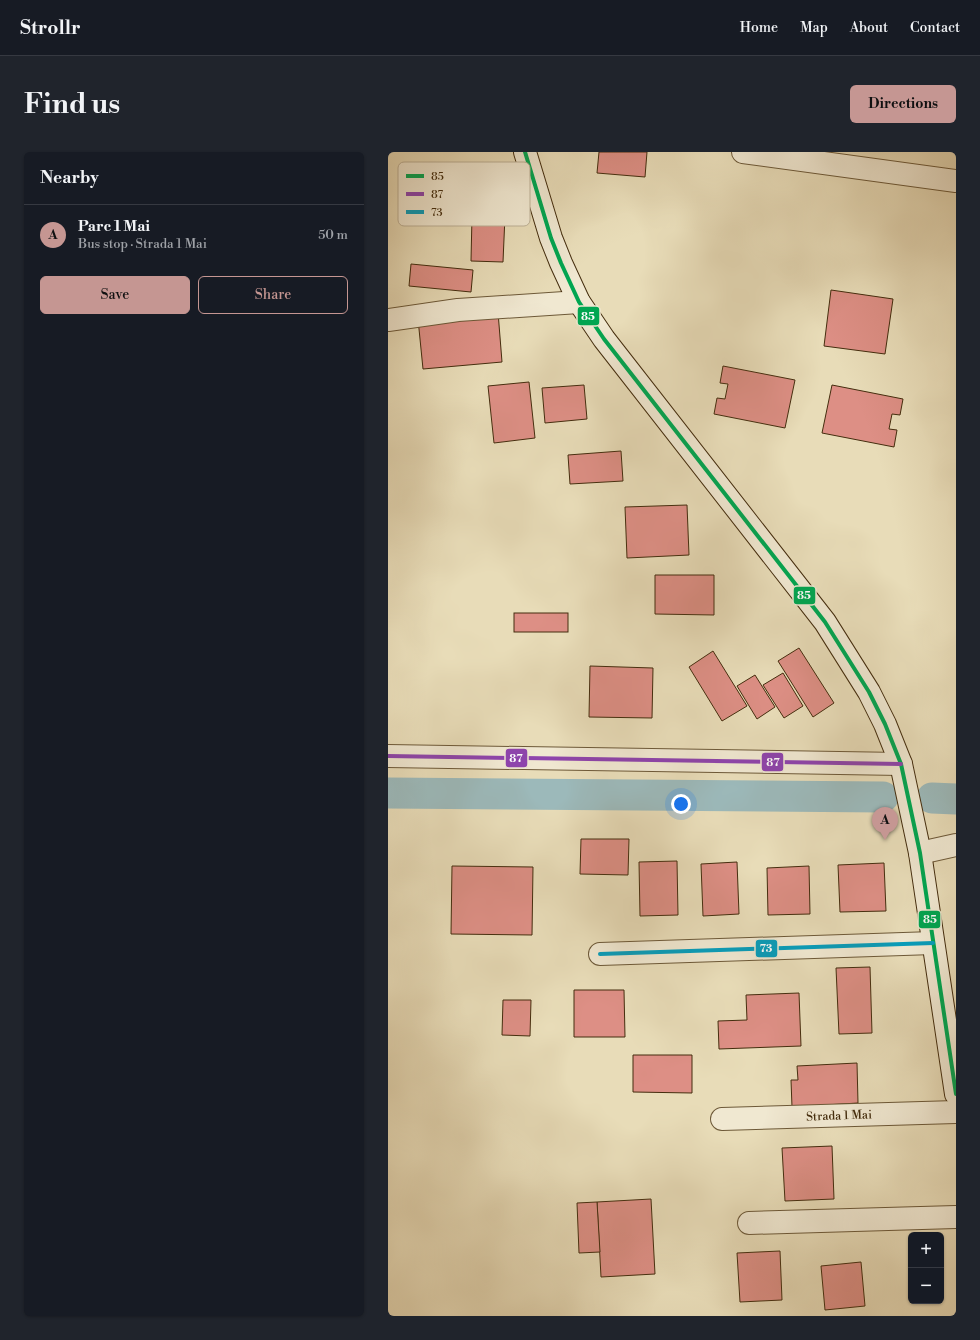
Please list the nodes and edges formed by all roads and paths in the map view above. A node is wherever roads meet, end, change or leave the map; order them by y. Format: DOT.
graph roads {
  1 [pos="525,152"];
  2 [pos="743,152"];
  3 [pos="528,162"];
  4 [pos="530,169"];
  5 [pos="956,181"];
  6 [pos="579,302"];
  7 [pos="388,320"];
  8 [pos="388,756"];
  9 [pos="901,764"];
  10 [pos="956,845"];
  11 [pos="920,853"];
  12 [pos="933,943"];
  13 [pos="600,954"];
  14 [pos="956,1094"];
  15 [pos="956,1112"];
  16 [pos="722,1119"];
  17 [pos="956,1217"];
  18 [pos="750,1223"];
  1 -- 3 [label="street"];
  2 -- 5 [label="street"];
  4 -- 6 [label="street"];
  6 -- 7 [label="street"];
  6 -- 9 [label="street"];
  8 -- 9 [label="street"];
  9 -- 11 [label="street"];
  10 -- 11 [label="street"];
  11 -- 12 [label="street"];
  12 -- 13 [label="street"];
  12 -- 14 [label="street"];
  15 -- 16 [label="street, Strada 1 Mai"];
  17 -- 18 [label="street"];
}
